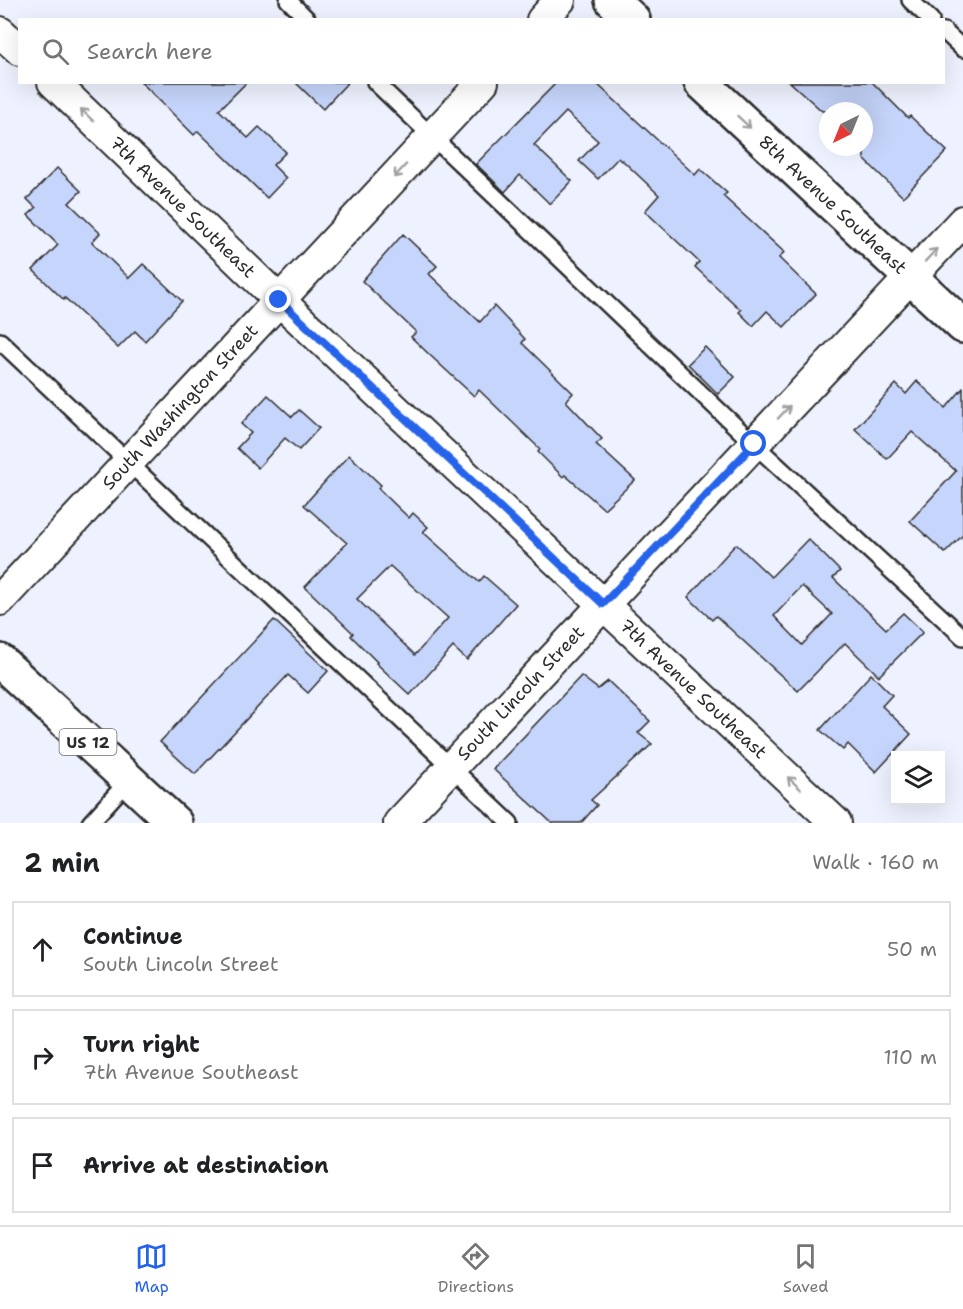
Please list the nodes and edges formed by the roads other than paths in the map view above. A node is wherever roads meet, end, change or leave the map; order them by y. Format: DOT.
graph roads {
  1 [pos="288,0"];
  2 [pos="560,0"];
  3 [pos="612,0"];
  4 [pos="910,0"];
  5 [pos="306,18"];
  6 [pos="544,18"];
  7 [pos="631,18"];
  8 [pos="929,18"];
  9 [pos="0,32"];
  10 [pos="945,32"];
  11 [pos="18,48"];
  12 [pos="963,49"];
  13 [pos="55,84"];
  14 [pos="377,84"];
  15 [pos="481,84"];
  16 [pos="703,84"];
  17 [pos="432,137"];
  18 [pos="963,221"];
  19 [pos="910,278"];
  20 [pos="279,300"];
  21 [pos="963,326"];
  22 [pos="0,341"];
  23 [pos="754,444"];
  24 [pos="129,462"];
  25 [pos="0,600"];
  26 [pos="603,604"];
  27 [pos="963,637"];
  28 [pos="0,661"];
  29 [pos="451,768"];
  30 [pos="129,780"];
  31 [pos="90,823"];
  32 [pos="175,823"];
  33 [pos="399,823"];
  34 [pos="510,823"];
  35 [pos="836,823"];
  1 -- 5 [label="lane"];
  2 -- 6 [label="street"];
  3 -- 7 [label="main road"];
  4 -- 8 [label="lane"];
  9 -- 11 [label="street"];
  10 -- 12 [label="lane"];
  20 -- 13 [label="street, 7th Avenue Southeast, one-way"];
  14 -- 17 [label="lane"];
  15 -- 17 [label="street, South Washington Street"];
  16 -- 19 [label="main road, 8th Avenue Southeast, one-way"];
  17 -- 20 [label="street, South Washington Street, one-way"];
  17 -- 23 [label="lane"];
  19 -- 18 [label="street, South Lincoln Street, one-way"];
  19 -- 21 [label="main road, 8th Avenue Southeast"];
  23 -- 19 [label="street, South Lincoln Street, one-way"];
  20 -- 24 [label="street, South Washington Street"];
  20 -- 26 [label="street, 7th Avenue Southeast"];
  22 -- 24 [label="lane"];
  23 -- 26 [label="street, South Lincoln Street"];
  23 -- 27 [label="lane"];
  24 -- 25 [label="street, South Washington Street"];
  24 -- 29 [label="lane"];
  26 -- 29 [label="street, South Lincoln Street"];
  35 -- 26 [label="street, 7th Avenue Southeast, one-way"];
  28 -- 30 [label="main road, US 12"];
  29 -- 33 [label="street, South Lincoln Street"];
  29 -- 34 [label="lane"];
  30 -- 31 [label="lane"];
  30 -- 32 [label="main road, US 12"];
}
